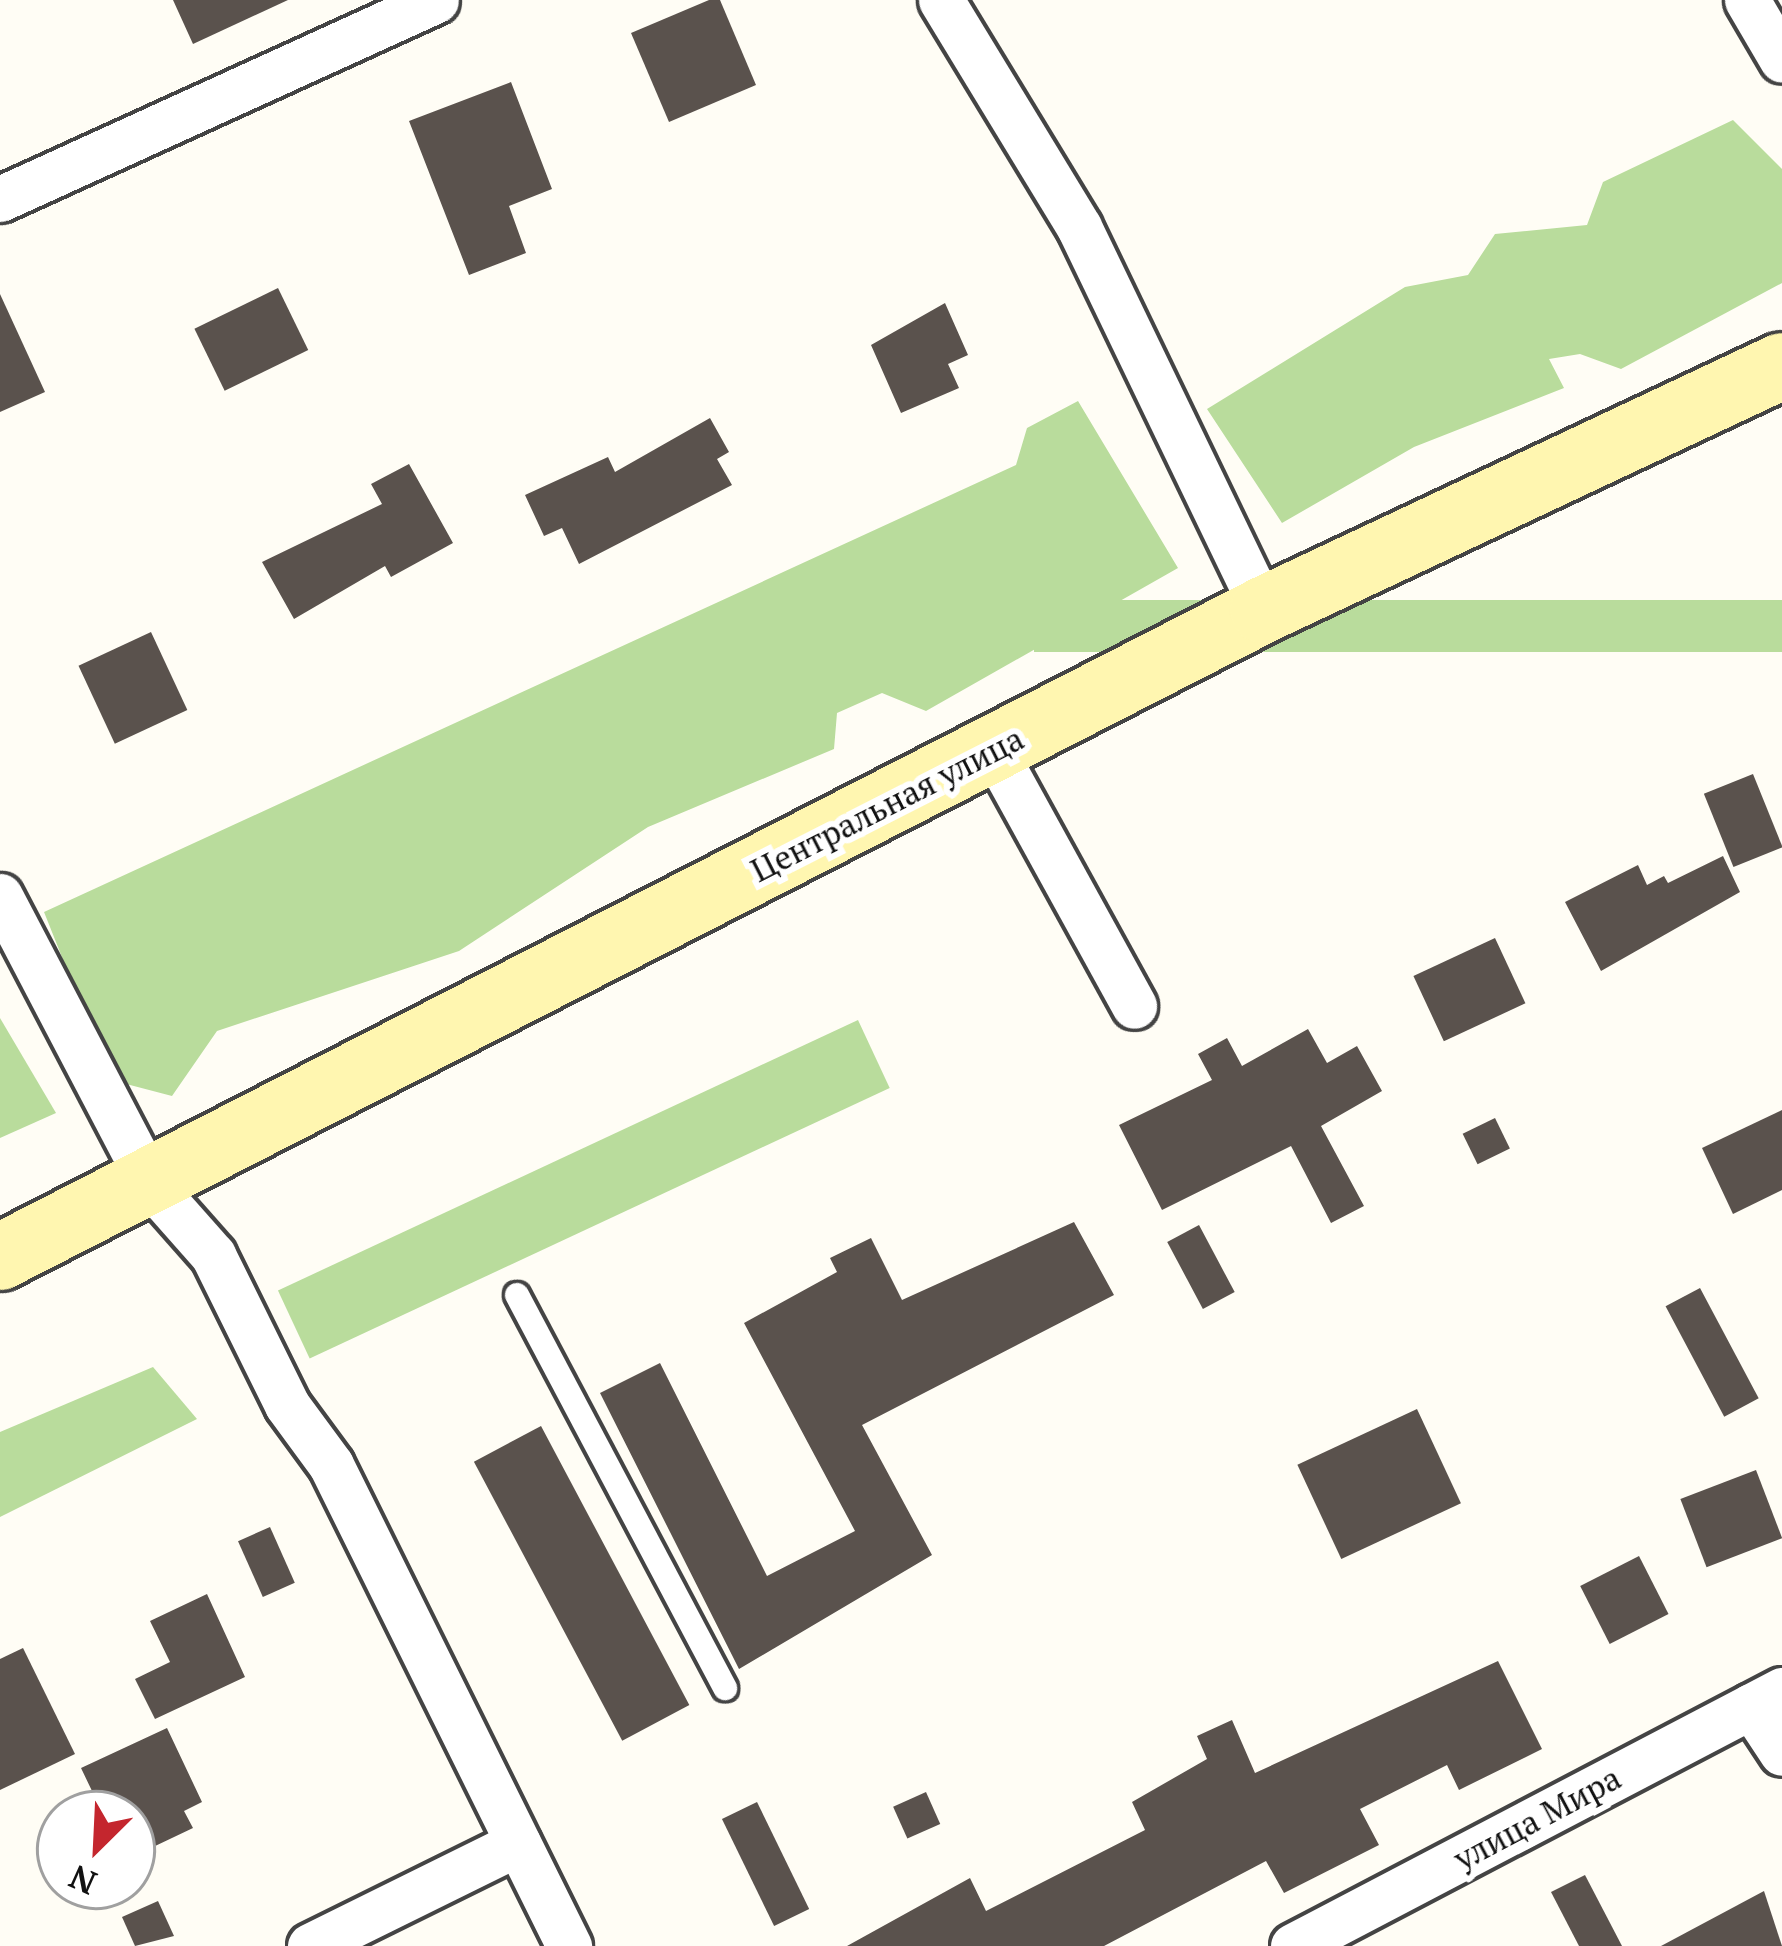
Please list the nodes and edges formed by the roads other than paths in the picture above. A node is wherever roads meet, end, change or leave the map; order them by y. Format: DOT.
graph roads {
  1 [pos="436,0"];
  2 [pos="941,0"];
  3 [pos="1747,0"];
  4 [pos="1782,60"];
  5 [pos="0,200"];
  6 [pos="1782,366"];
  7 [pos="1263,610"];
  8 [pos="993,749"];
  9 [pos="0,896"];
  10 [pos="1134,1006"];
  11 [pos="151,1185"];
  12 [pos="0,1257"];
  13 [pos="517,1295"];
  14 [pos="725,1688"];
  15 [pos="1767,1698"];
  16 [pos="1782,1754"];
  17 [pos="518,1843"];
  18 [pos="310,1946"];
  19 [pos="569,1946"];
  20 [pos="1293,1946"];
  1 -- 5 [label="street"];
  2 -- 7 [label="street"];
  3 -- 4 [label="street"];
  6 -- 7 [label="street, Центральная улица"];
  7 -- 8 [label="street, Центральная улица"];
  8 -- 10 [label="street"];
  8 -- 11 [label="street, Центральная улица"];
  9 -- 11 [label="street"];
  11 -- 12 [label="street, Центральная улица"];
  11 -- 17 [label="street"];
  13 -- 14 [label="lane"];
  15 -- 16 [label="street"];
  15 -- 20 [label="street, улица Мира"];
  17 -- 18 [label="street"];
  17 -- 19 [label="street"];
}
